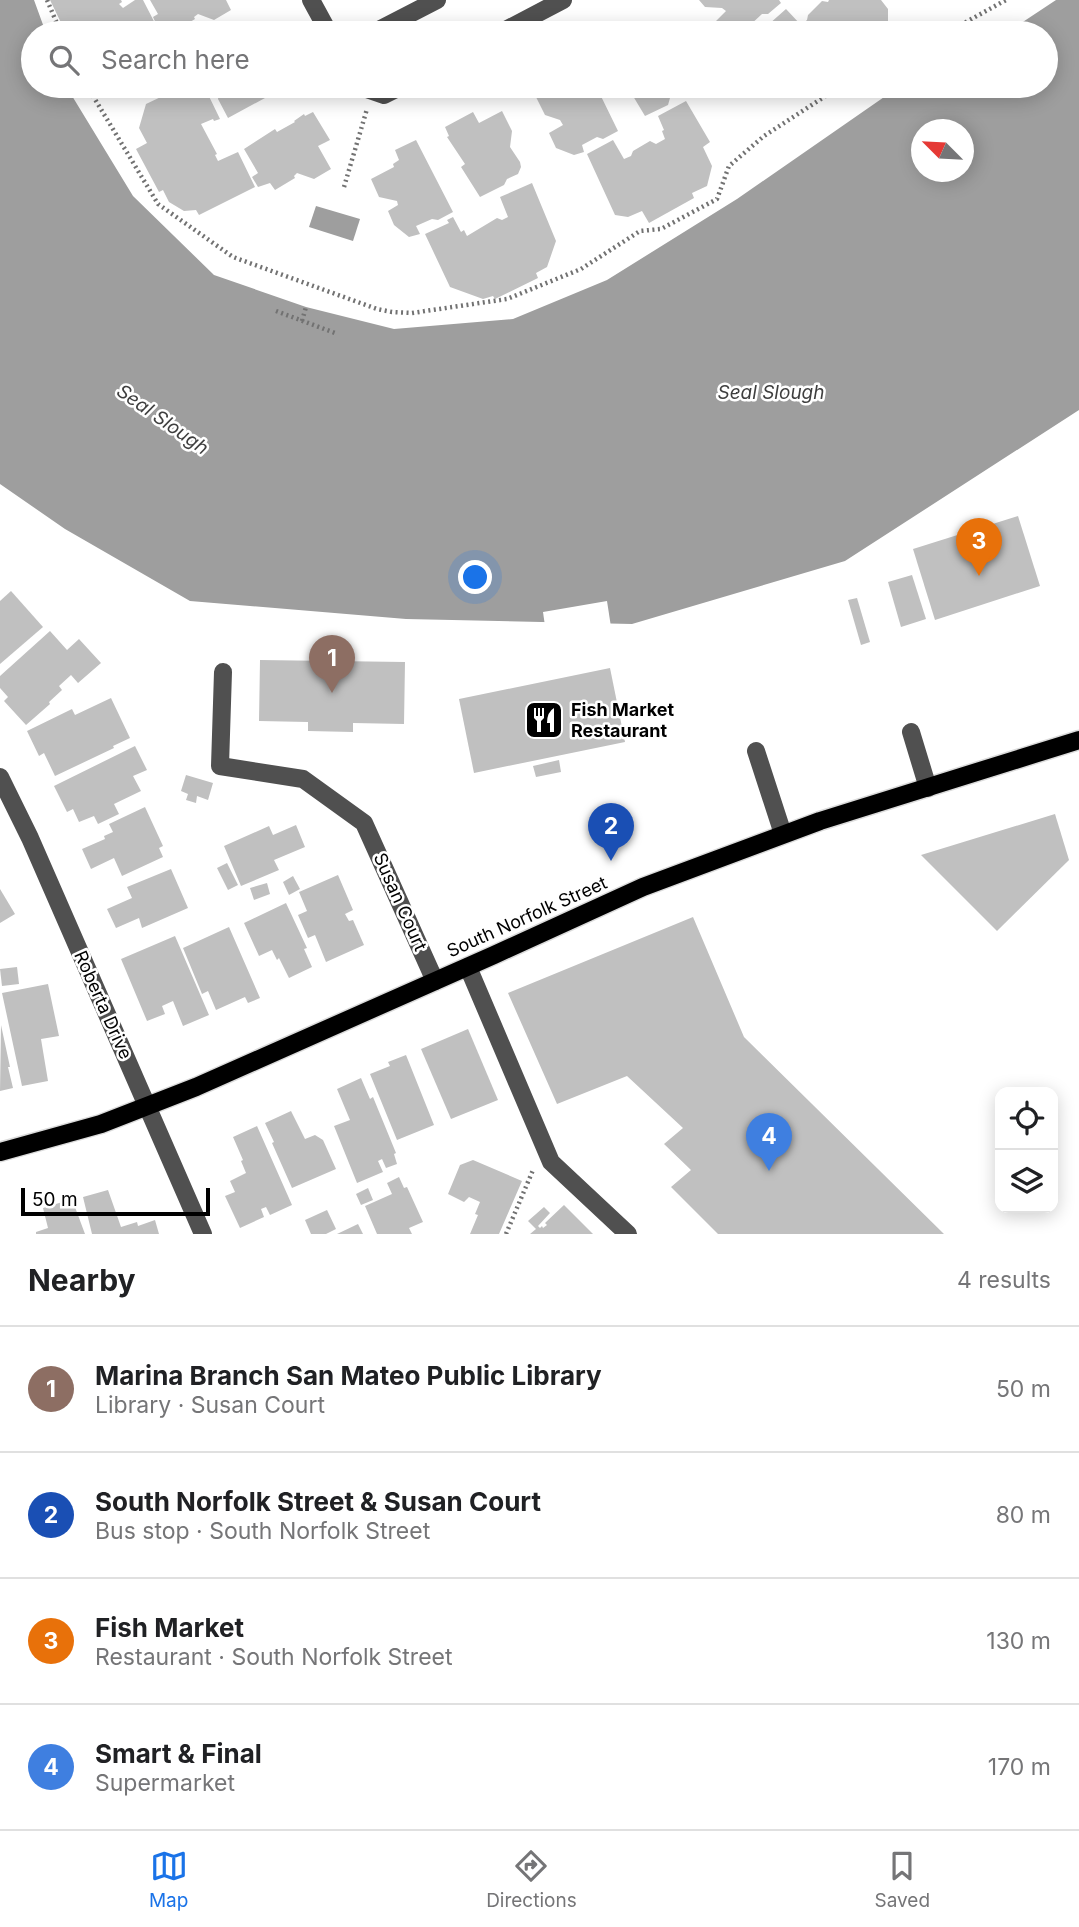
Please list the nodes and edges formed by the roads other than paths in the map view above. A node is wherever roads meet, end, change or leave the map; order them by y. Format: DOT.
graph roads {
  1 [pos="312,0"];
  2 [pos="437,0"];
  3 [pos="563,0"];
  4 [pos="323,21"];
  5 [pos="396,21"];
  6 [pos="523,21"];
  7 [pos="223,672"];
  8 [pos="911,732"];
  9 [pos="1079,740"];
  10 [pos="756,751"];
  11 [pos="0,777"];
  12 [pos="928,788"];
  13 [pos="783,834"];
  14 [pos="468,967"];
  15 [pos="435,981"];
  16 [pos="147,1107"];
  17 [pos="0,1152"];
  18 [pos="203,1234"];
  19 [pos="628,1234"];
  1 -- 4 [label="street"];
  2 -- 5 [label="street"];
  3 -- 6 [label="street"];
  7 -- 15 [label="street, Susan Court"];
  8 -- 12 [label="street"];
  9 -- 12 [label="main road, South Norfolk Street"];
  10 -- 13 [label="street"];
  11 -- 16 [label="street, Roberta Drive"];
  12 -- 13 [label="main road, South Norfolk Street"];
  13 -- 14 [label="main road, South Norfolk Street"];
  14 -- 15 [label="main road, South Norfolk Street"];
  14 -- 19 [label="street"];
  15 -- 16 [label="main road, South Norfolk Street"];
  16 -- 17 [label="main road, South Norfolk Street"];
  16 -- 18 [label="street, Roberta Drive"];
}
